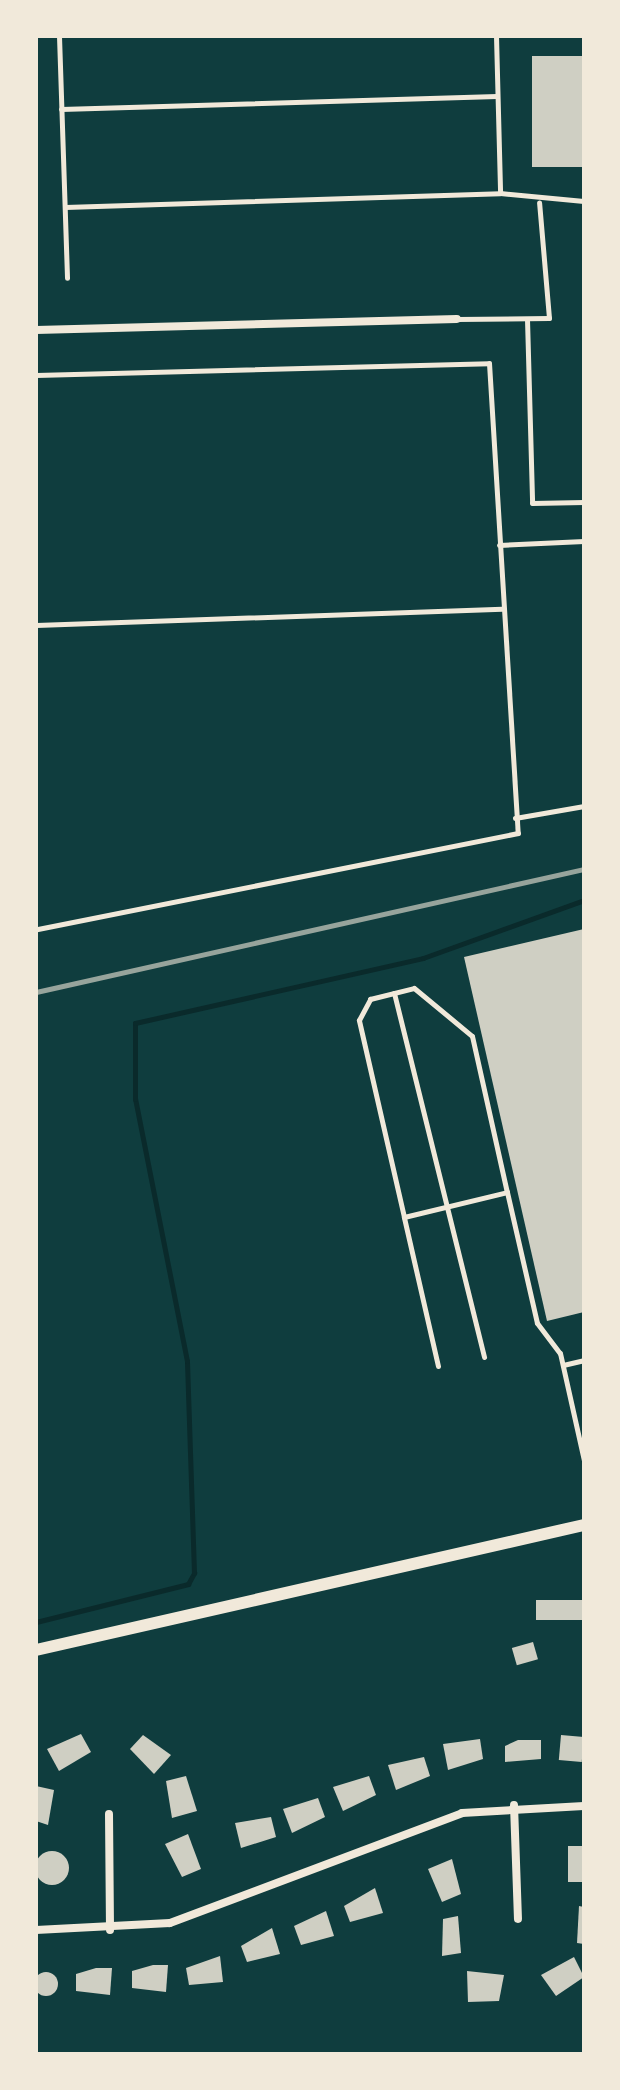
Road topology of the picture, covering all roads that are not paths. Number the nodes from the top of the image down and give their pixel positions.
1 (59, 36) edge
2 (496, 36) edge
3 (497, 96) junction
4 (61, 109) junction
5 (500, 193) junction
6 (584, 201) edge
7 (539, 202) junction
8 (65, 207) junction
9 (67, 278) dead end
10 (457, 319) joint
11 (527, 319) junction
12 (36, 330) edge
13 (36, 375) edge
14 (584, 502) edge
15 (584, 541) edge
16 (499, 545) junction
17 (502, 609) junction
18 (36, 625) edge
19 (584, 806) edge
20 (515, 818) junction
21 (36, 929) edge
22 (394, 993) junction
23 (507, 1192) junction
24 (446, 1208) junction
25 (404, 1217) junction
26 (484, 1357) dead end
27 (584, 1360) edge
28 (563, 1365) junction
29 (438, 1366) dead end
30 (584, 1460) edge
31 (584, 1525) edge
32 (36, 1650) edge
33 (514, 1805) junction
34 (584, 1806) edge
35 (109, 1814) dead end
36 (518, 1919) dead end
37 (36, 1930) edge
38 (110, 1930) junction

1 - 4 lane
2 - 3 lane
3 - 4 lane
3 - 5 lane
4 - 8 lane
5 - 7 lane
5 - 8 lane
6 - 7 lane
7 - 11 lane
8 - 9 lane
10 - 11 lane
10 - 12 street
11 - 14 lane
13 - 16 lane
15 - 16 lane
16 - 17 lane
17 - 18 lane
17 - 20 lane
19 - 20 lane
20 - 21 lane
22 - 23 lane
22 - 24 lane
22 - 25 lane
23 - 24 lane
23 - 28 lane
24 - 25 lane
24 - 26 lane
25 - 29 lane
27 - 28 lane
28 - 30 lane
31 - 32 street
33 - 34 street
33 - 36 street
33 - 38 street
35 - 38 street
37 - 38 street

